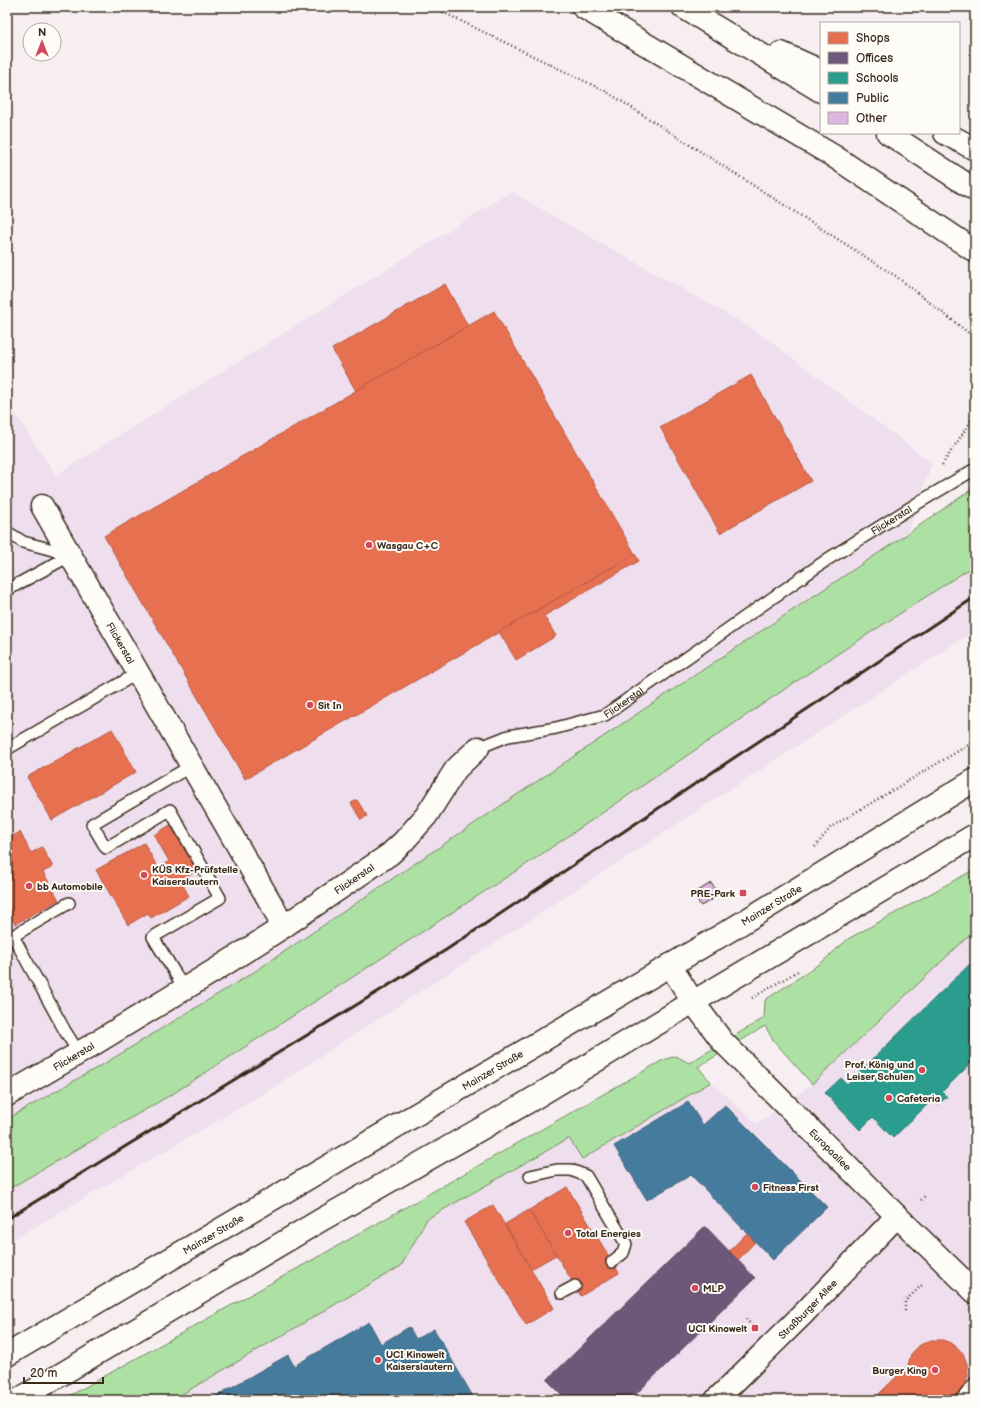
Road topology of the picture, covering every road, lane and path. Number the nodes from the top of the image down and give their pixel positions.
1 (432, 7) edge
2 (584, 7) edge
3 (683, 7) edge
4 (709, 21) junction
5 (820, 70) edge
6 (820, 90) edge
7 (890, 134) edge
8 (947, 134) edge
9 (975, 149) edge
10 (975, 190) edge
11 (975, 251) edge
12 (975, 338) edge
13 (975, 415) edge
14 (975, 469) edge
15 (938, 471) dead end
16 (42, 506) dead end
17 (7, 532) edge
18 (71, 554) junction
19 (7, 590) edge
20 (138, 673) junction
21 (975, 741) edge
22 (478, 748) joint
23 (7, 749) edge
24 (191, 766) junction
25 (975, 780) edge
26 (975, 835) edge
27 (814, 848) dead end
28 (70, 903) dead end
29 (283, 927) junction
30 (670, 965) junction
31 (184, 988) junction
32 (693, 1002) junction
33 (79, 1053) junction
34 (7, 1095) edge
35 (530, 1176) dead end
36 (925, 1196) dead end
37 (921, 1200) dead end
38 (897, 1216) junction
39 (612, 1262) dead end
40 (922, 1284) dead end
41 (575, 1286) dead end
42 (975, 1292) edge
43 (562, 1293) dead end
44 (905, 1311) dead end
45 (746, 1319) dead end
46 (755, 1328) dead end
47 (32, 1340) junction
48 (7, 1342) edge
49 (7, 1355) edge
50 (975, 1383) edge
51 (18, 1400) edge
52 (716, 1400) edge
53 (962, 1400) edge

1 - 12 path
2 - 11 main road
3 - 4 main road
4 - 5 main road
4 - 6 main road
7 - 10 main road
8 - 9 main road
13 - 15 path
14 - 22 lane, Flickerstal
16 - 18 main road, Flickerstal
17 - 18 lane
18 - 19 lane
18 - 20 main road, Flickerstal
20 - 23 lane
20 - 24 main road, Flickerstal
21 - 27 path
22 - 29 main road, Flickerstal
24 - 29 main road, Flickerstal
24 - 31 lane
25 - 30 main road, Mainzer Straße
26 - 32 main road
28 - 33 lane
29 - 31 main road, Flickerstal
30 - 32 main road, Europaallee
30 - 47 main road, Mainzer Straße
31 - 33 main road, Flickerstal
32 - 38 main road, Europaallee
32 - 51 main road
33 - 34 main road, Flickerstal
35 - 39 lane
36 - 37 path
38 - 42 main road, Europaallee
38 - 52 main road, Straßburger Allee
40 - 44 path
41 - 43 lane
45 - 46 path
47 - 48 lane
47 - 49 main road, Mainzer Straße
50 - 53 lane

